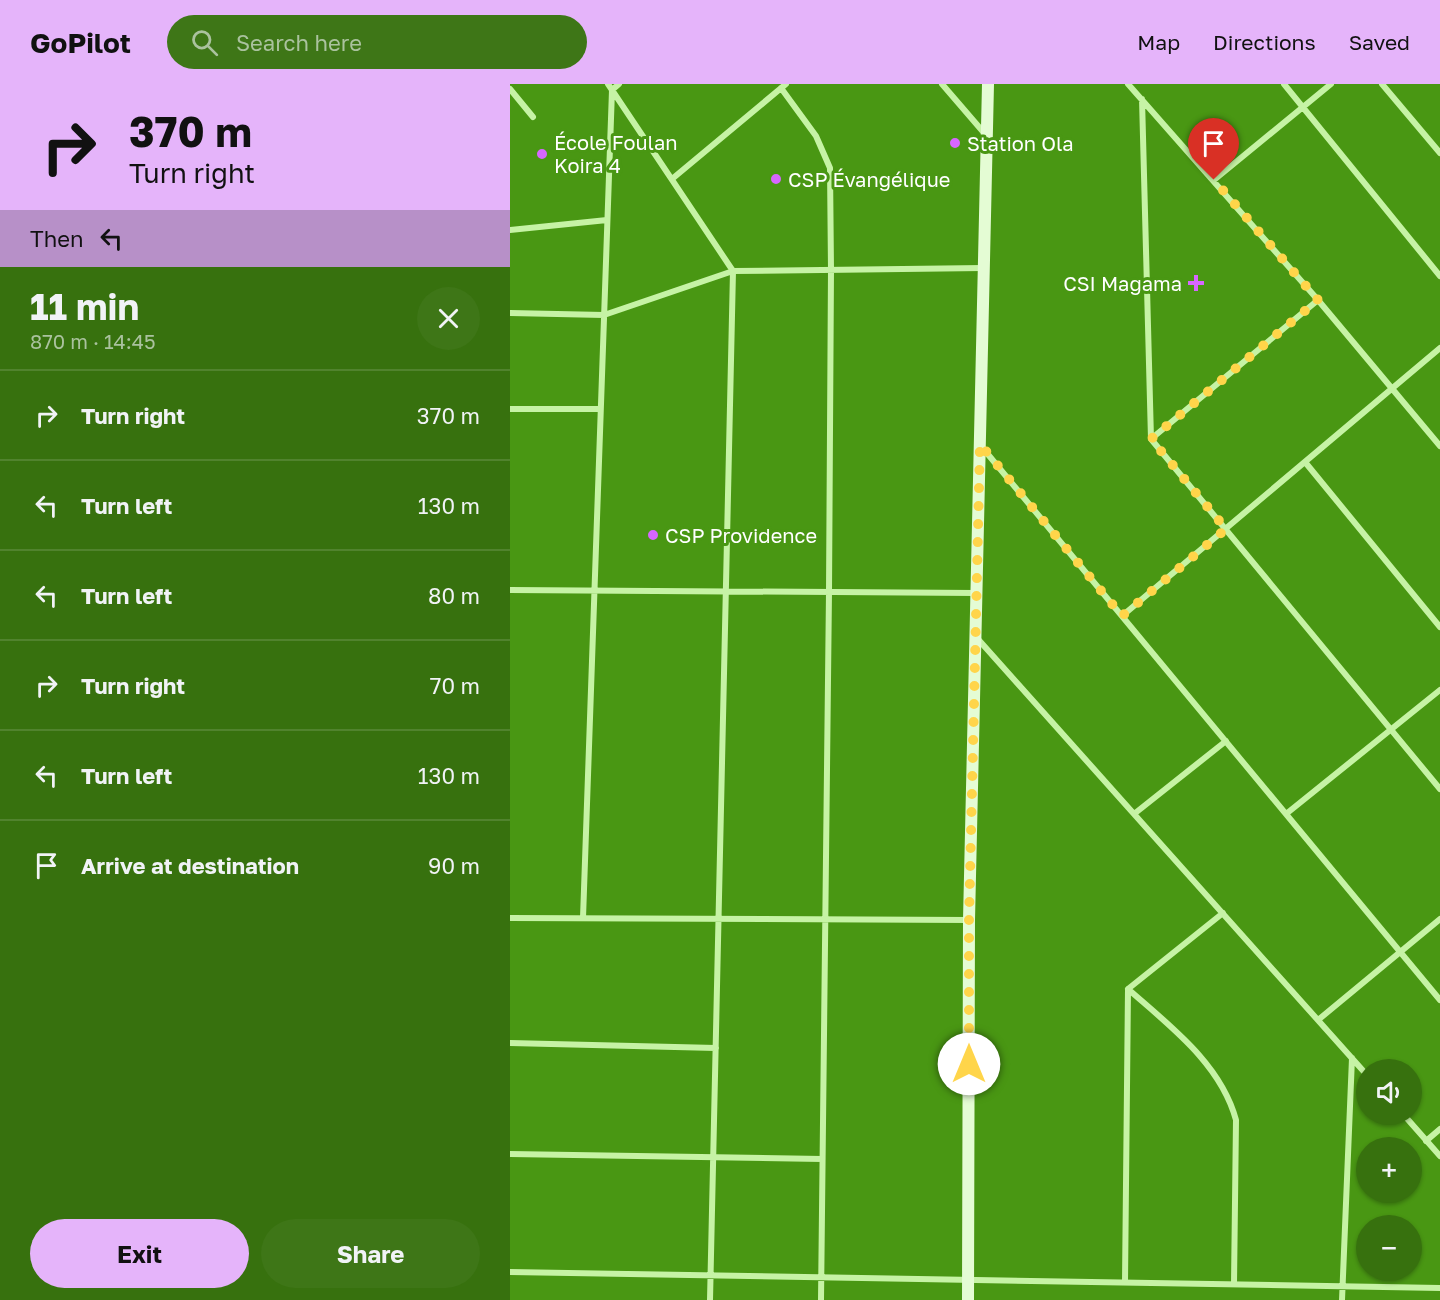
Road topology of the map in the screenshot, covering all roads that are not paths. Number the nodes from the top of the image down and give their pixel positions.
1 (619, 84) edge
2 (942, 84) edge
3 (988, 84) edge
4 (1128, 84) edge
5 (1284, 84) edge
6 (1331, 84) edge
7 (1383, 84) edge
8 (784, 86) edge
9 (610, 87) edge
10 (510, 89) edge
11 (1142, 99) junction
12 (1303, 107) junction
13 (533, 117) dead end
14 (988, 137) junction
15 (1440, 153) edge
16 (672, 179) junction
17 (1214, 180) junction
18 (607, 220) junction
19 (510, 230) edge
20 (983, 268) junction
21 (831, 270) junction
22 (733, 271) junction
23 (1440, 276) edge
24 (1318, 300) junction
25 (510, 313) edge
26 (604, 315) junction
27 (1440, 348) edge
28 (1392, 388) junction
29 (510, 409) edge
30 (600, 409) junction
31 (1151, 439) junction
32 (980, 444) junction
33 (1440, 446) edge
34 (1305, 462) junction
35 (1226, 529) junction
36 (510, 590) edge
37 (594, 591) junction
38 (726, 591) junction
39 (829, 592) junction
40 (977, 592) junction
41 (1122, 616) junction
42 (1440, 627) edge
43 (976, 637) junction
44 (1440, 690) edge
45 (1391, 730) junction
46 (1226, 741) junction
47 (1440, 789) edge
48 (1134, 814) junction
49 (1286, 814) junction
50 (1223, 913) junction
51 (510, 918) edge
52 (583, 918) junction
53 (719, 919) junction
54 (825, 919) junction
55 (1440, 919) edge
56 (969, 920) junction
57 (1400, 952) junction
58 (1128, 989) junction
59 (1440, 1000) edge
60 (1318, 1020) junction
61 (510, 1043) edge
62 (716, 1048) junction
63 (1352, 1058) junction
64 (1356, 1063) edge
65 (1412, 1125) edge
66 (1440, 1129) edge
67 (1426, 1141) junction
68 (510, 1154) edge
69 (1440, 1156) edge
70 (713, 1157) junction
71 (822, 1159) junction
72 (510, 1272) edge
73 (711, 1275) junction
74 (821, 1277) junction
75 (968, 1280) junction
76 (1125, 1282) junction
77 (1234, 1284) junction
78 (1342, 1286) junction
79 (1440, 1288) edge
80 (710, 1300) edge
81 (821, 1300) edge
82 (968, 1300) edge
83 (1342, 1300) edge

1 - 9 street
2 - 14 street
3 - 14 main road
4 - 11 street
5 - 12 street
6 - 12 street
7 - 15 street
8 - 16 street
8 - 21 street
9 - 16 street
9 - 18 street
10 - 13 street
11 - 17 street
11 - 31 street
12 - 17 street
12 - 23 street
14 - 20 main road
16 - 22 street
17 - 24 street
18 - 19 street
18 - 26 street
20 - 21 street
20 - 32 main road
21 - 22 street
21 - 39 street
22 - 26 street
22 - 38 street
24 - 28 street
24 - 31 street
25 - 26 street
26 - 30 street
27 - 28 street
28 - 33 street
28 - 34 street
29 - 30 street
30 - 37 street
31 - 35 street
32 - 40 main road
32 - 41 street
34 - 35 street
34 - 42 street
35 - 41 street
35 - 45 street
36 - 37 street
37 - 38 street
37 - 52 street
38 - 39 street
38 - 53 street
39 - 40 street
39 - 54 street
40 - 43 main road
41 - 46 street
43 - 48 street
43 - 56 main road
44 - 45 street
45 - 47 street
45 - 49 street
46 - 48 street
46 - 49 street
48 - 50 street
49 - 57 street
50 - 58 street
50 - 60 street
51 - 52 street
52 - 53 street
53 - 54 street
53 - 62 street
54 - 56 street
54 - 71 street
55 - 57 street
56 - 75 main road
57 - 59 street
57 - 60 street
58 - 76 street
58 - 77 street
60 - 63 street
61 - 62 street
62 - 70 street
63 - 64 street
63 - 78 street
65 - 67 street
66 - 67 street
67 - 69 street
68 - 70 street
70 - 71 street
70 - 73 street
71 - 74 street
72 - 73 street
73 - 74 street
73 - 80 street
74 - 75 street
74 - 81 street
75 - 76 street
75 - 82 main road
76 - 77 street
77 - 78 street
78 - 79 street
78 - 83 street

